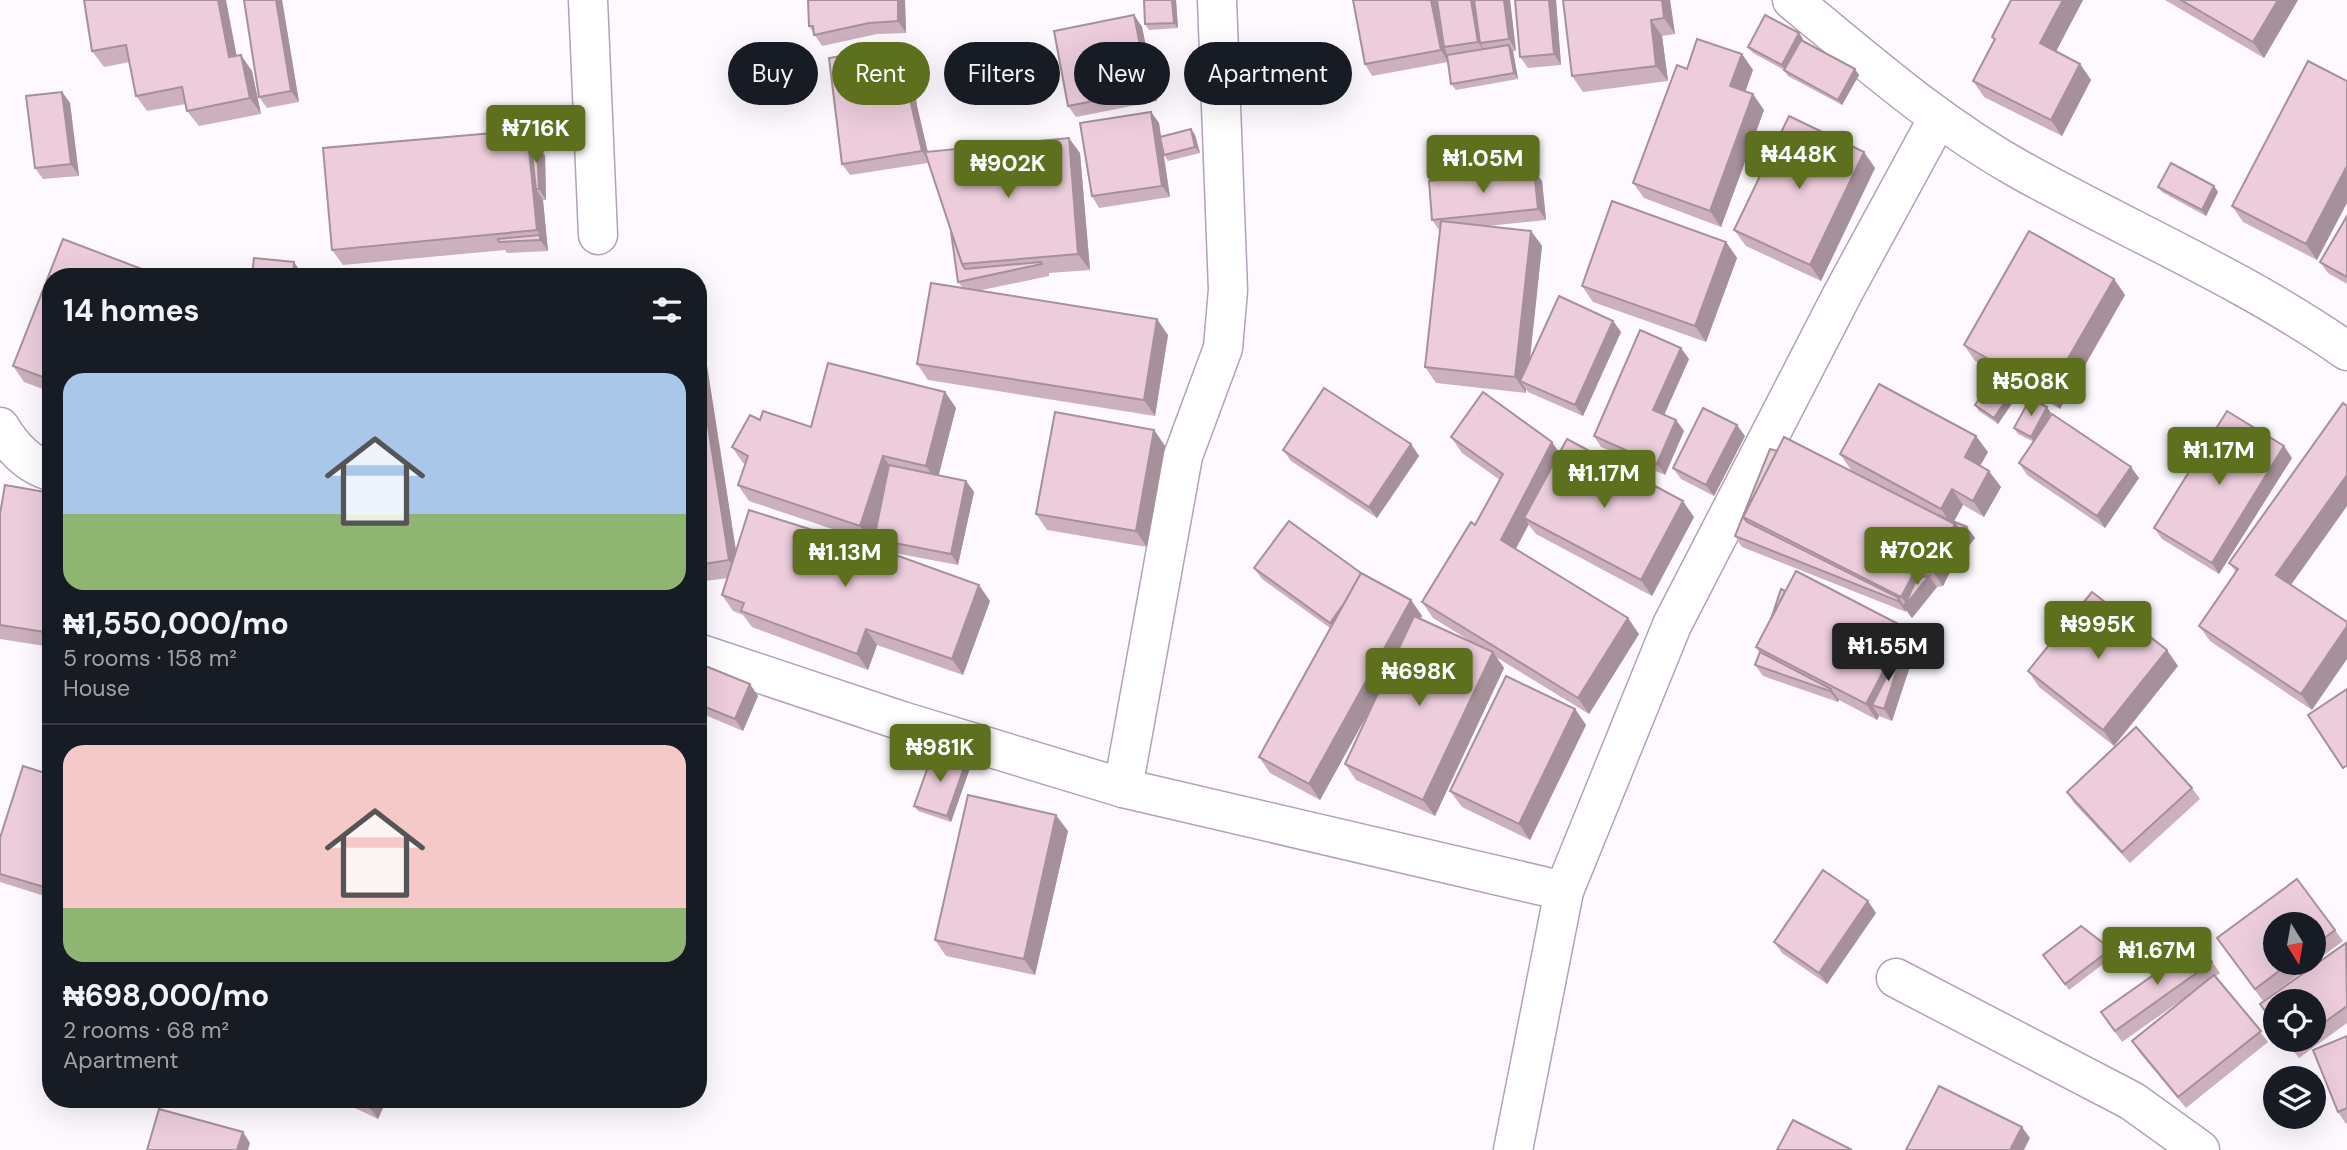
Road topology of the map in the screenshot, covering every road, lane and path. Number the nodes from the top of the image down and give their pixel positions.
1 (589, 0) edge
2 (1217, 0) edge
3 (1792, 0) edge
4 (1937, 120) junction
5 (598, 235) dead end
6 (2347, 351) edge
7 (0, 427) edge
8 (42, 469) edge
9 (707, 656) edge
10 (1123, 788) junction
11 (1564, 891) junction
12 (1896, 978) dead end
13 (1513, 1150) edge
14 (2200, 1150) edge

1 - 5 street
2 - 10 street
3 - 4 street
4 - 6 street
4 - 11 street
7 - 8 street
9 - 10 street
10 - 11 street
11 - 13 street
12 - 14 street

